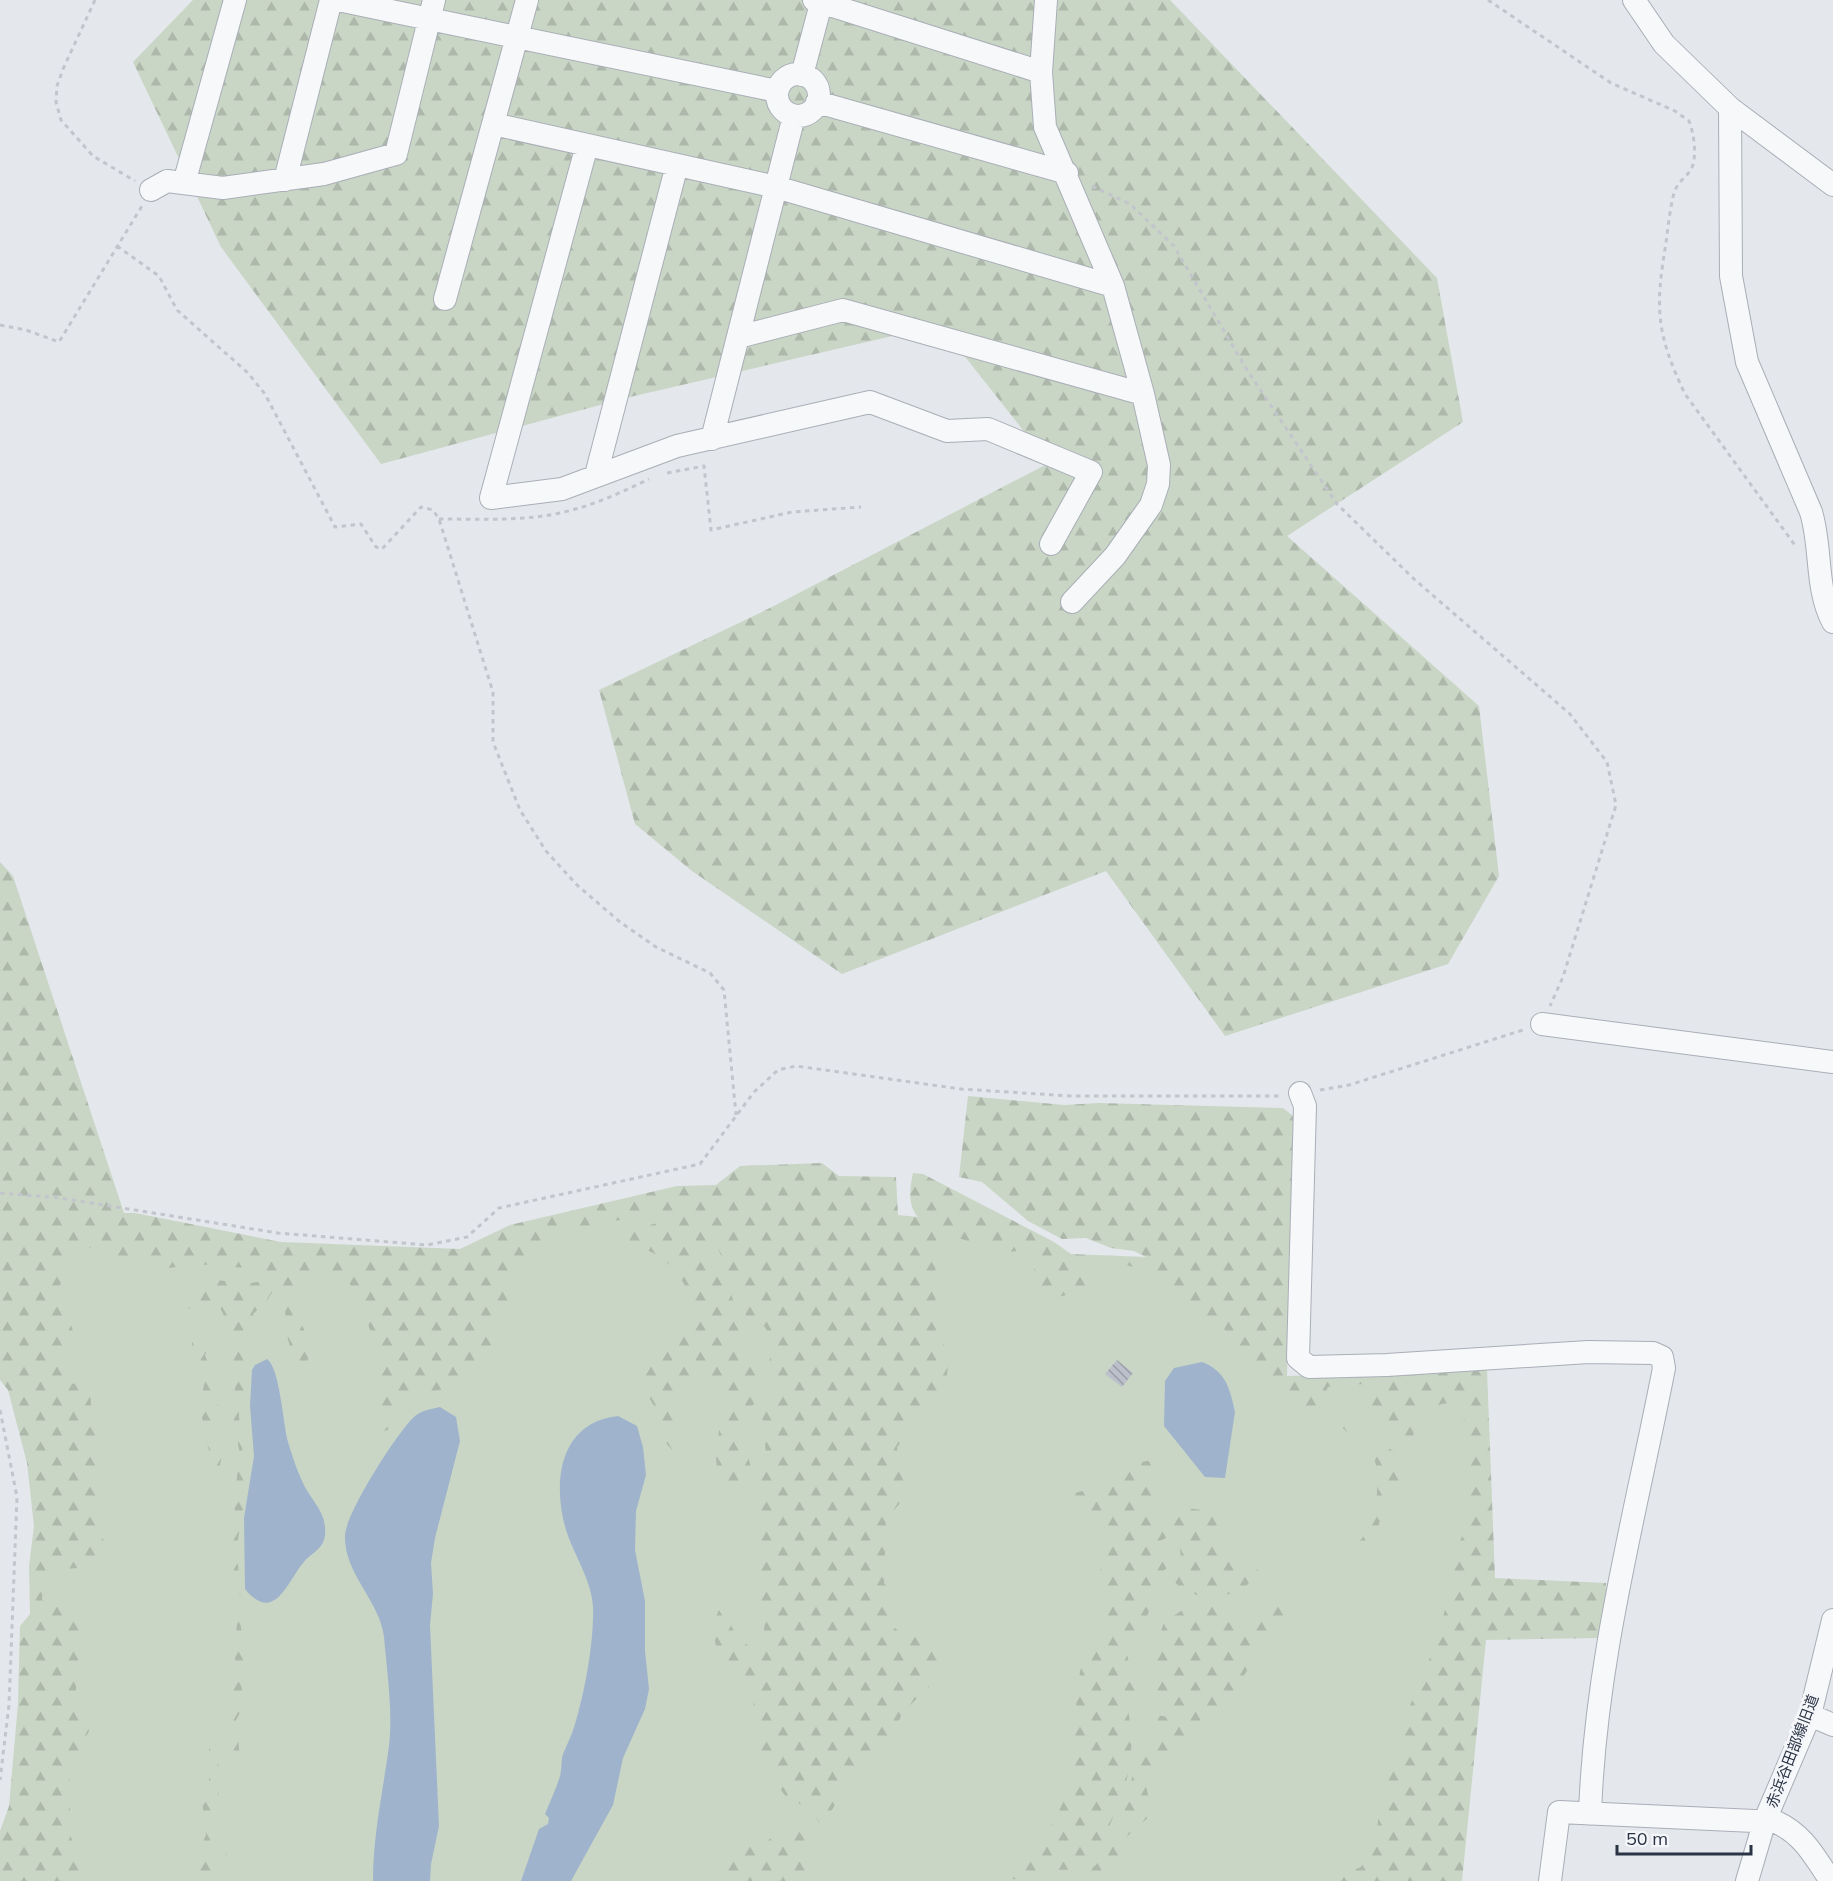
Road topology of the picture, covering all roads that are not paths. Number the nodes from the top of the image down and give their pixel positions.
1 (235, 0) edge
2 (332, 0) edge
3 (338, 0) edge
4 (527, 0) edge
5 (1046, 0) edge
6 (1634, 0) edge
7 (819, 1) edge
8 (432, 10) edge
9 (517, 37) junction
10 (1041, 72) junction
11 (802, 75) junction
12 (777, 91) junction
13 (818, 102) junction
14 (1730, 108) junction
15 (794, 116) junction
16 (494, 124) junction
17 (587, 145) junction
18 (677, 165) junction
19 (1067, 173) junction
20 (285, 180) junction
21 (184, 183) junction
22 (1833, 185) edge
23 (776, 187) junction
24 (151, 190) road end
25 (1113, 286) junction
26 (445, 299) dead end
27 (738, 337) junction
28 (1143, 394) junction
29 (712, 439) junction
30 (596, 475) junction
31 (1051, 544) dead end
32 (1072, 602) dead end
33 (1833, 621) edge
34 (1542, 1024) road end
35 (1833, 1062) edge
36 (1300, 1093) road end
37 (1833, 1620) edge
38 (1810, 1715) junction
39 (1833, 1725) edge
40 (1590, 1814) junction
41 (1765, 1820) junction
42 (1550, 1881) edge
43 (1747, 1881) edge
44 (1831, 1881) edge

1 - 21 street
2 - 20 street
3 - 8 street
4 - 9 street
5 - 10 street
6 - 14 street
7 - 10 street
7 - 11 street
8 - 9 street
8 - 20 street
9 - 12 street
9 - 16 street
10 - 19 street
11 - 12 street
11 - 13 street
12 - 15 street
13 - 15 street
13 - 19 street
14 - 22 street
14 - 33 street
15 - 23 street
16 - 17 street
16 - 26 street
17 - 18 street
17 - 30 street
18 - 23 street
18 - 30 street
19 - 25 street
20 - 21 street
21 - 24 street
23 - 25 street
23 - 27 street
25 - 28 street
27 - 28 street
27 - 29 street
28 - 32 street
29 - 30 street
29 - 31 street
34 - 35 street
36 - 40 street
37 - 38 street, 赤浜谷田部線旧道
38 - 39 street
38 - 41 street, 赤浜谷田部線旧道
40 - 41 street
40 - 42 street
41 - 43 street, 赤浜谷田部線旧道
41 - 44 street

